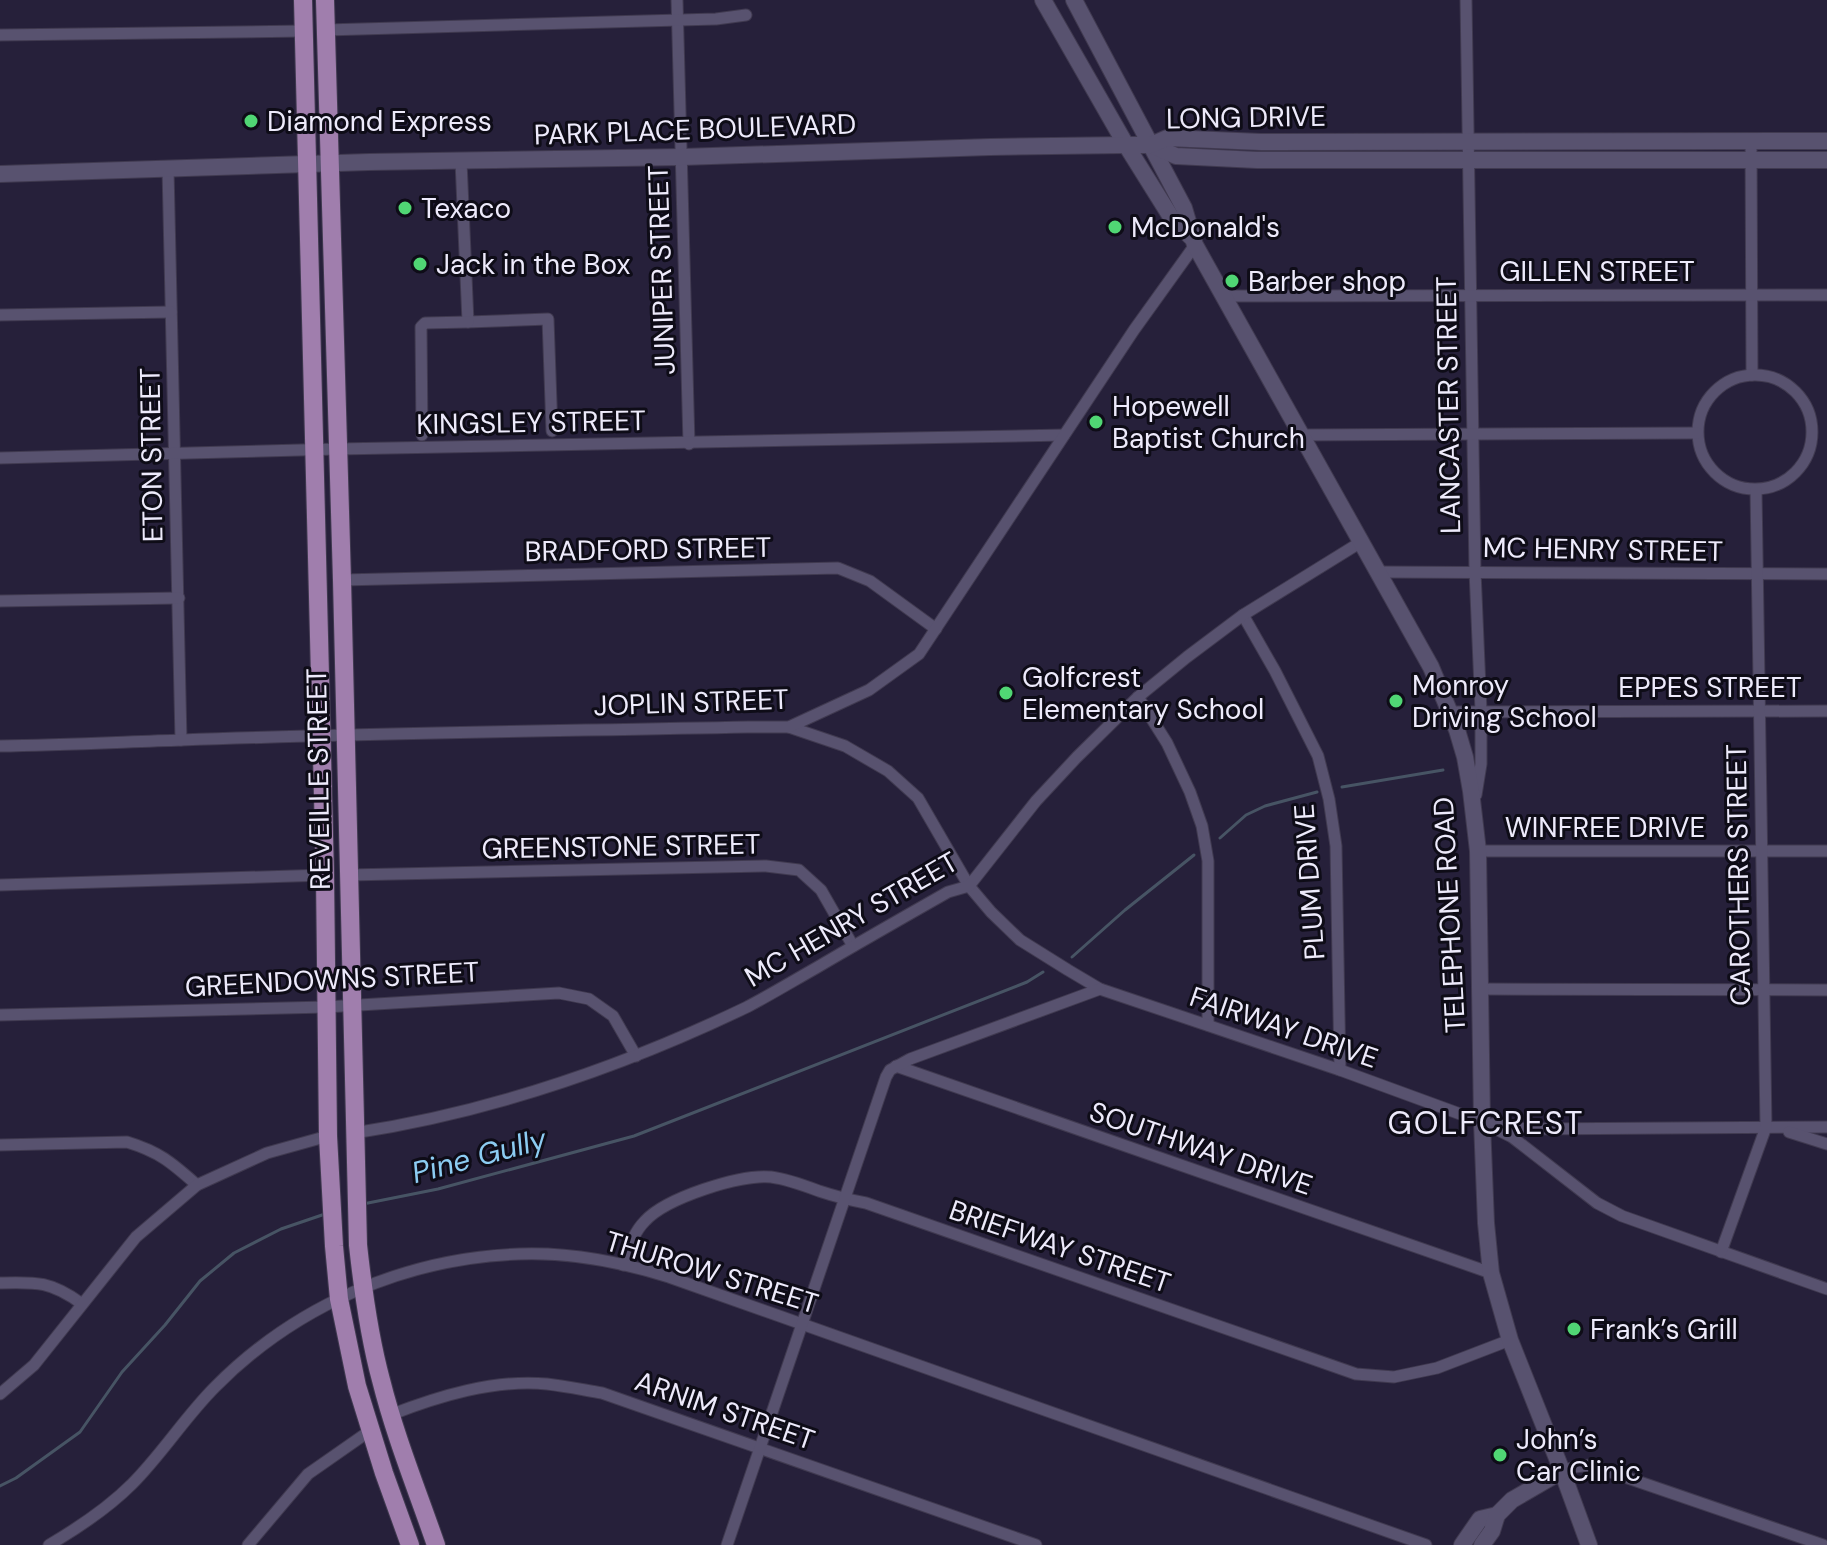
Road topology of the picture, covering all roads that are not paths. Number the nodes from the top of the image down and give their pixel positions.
1 (303, 0) edge
2 (325, 0) edge
3 (677, 0) edge
4 (1074, 0) edge
5 (1466, 0) edge
6 (1050, 2) edge
7 (746, 15) dead end
8 (677, 21) junction
9 (326, 30) junction
10 (304, 31) junction
11 (0, 35) edge
12 (1468, 141) junction
13 (1610, 141) junction
14 (1751, 141) junction
15 (1827, 141) edge
16 (1315, 142) junction
17 (1126, 145) junction
18 (1151, 145) junction
19 (682, 157) junction
20 (1468, 160) junction
21 (1751, 160) junction
22 (1827, 160) edge
23 (461, 161) junction
24 (1610, 161) junction
25 (1314, 162) junction
26 (331, 163) junction
27 (308, 164) junction
28 (168, 169) junction
29 (0, 174) edge
30 (1194, 242) junction
31 (1471, 295) junction
32 (1752, 295) junction
33 (1827, 295) edge
34 (1224, 296) junction
35 (171, 312) junction
36 (0, 315) edge
37 (468, 322) junction
38 (1752, 375) junction
39 (552, 431) dead end
40 (1697, 433) junction
41 (1812, 433) junction
42 (1827, 433) edge
43 (1472, 434) junction
44 (422, 435) dead end
45 (1064, 435) junction
46 (1301, 435) junction
47 (689, 444) junction
48 (338, 449) junction
49 (313, 450) junction
50 (174, 453) junction
51 (0, 458) edge
52 (1756, 490) junction
53 (1361, 542) junction
54 (1475, 571) junction
55 (1379, 572) junction
56 (1757, 574) junction
57 (1827, 574) edge
58 (342, 580) junction
59 (179, 598) junction
60 (0, 601) edge
61 (1243, 615) junction
62 (936, 629) junction
63 (1138, 697) junction
64 (1759, 710) junction
65 (1481, 711) junction
66 (1827, 711) edge
67 (1450, 712) junction
68 (789, 727) junction
69 (345, 736) junction
70 (322, 737) junction
71 (181, 740) junction
72 (0, 746) edge
73 (1473, 808) junction
74 (1478, 851) junction
75 (1762, 851) junction
76 (1827, 851) edge
77 (325, 875) junction
78 (349, 875) junction
79 (0, 885) edge
80 (969, 886) junction
81 (853, 946) junction
82 (1100, 989) junction
83 (1480, 989) junction
84 (1764, 990) junction
85 (1827, 990) edge
86 (352, 1006) junction
87 (326, 1007) junction
88 (0, 1015) edge
89 (1208, 1025) junction
90 (636, 1056) junction
91 (896, 1066) junction
92 (1340, 1070) junction
93 (1482, 1122) junction
94 (1766, 1127) junction
95 (1827, 1127) edge
96 (354, 1133) junction
97 (328, 1136) junction
98 (1827, 1144) edge
99 (0, 1145) edge
100 (197, 1185) junction
101 (844, 1199) junction
102 (1721, 1252) junction
103 (623, 1265) junction
104 (1491, 1273) junction
105 (0, 1283) edge
106 (362, 1288) junction
107 (1827, 1289) edge
108 (339, 1299) junction
109 (82, 1304) junction
110 (803, 1324) junction
111 (1510, 1340) junction
112 (0, 1394) edge
113 (390, 1415) junction
114 (371, 1430) junction
115 (760, 1447) junction
116 (1562, 1471) junction
117 (1497, 1515) junction
118 (432, 1543) edge
119 (49, 1545) edge
120 (248, 1545) edge
121 (410, 1545) edge
122 (727, 1545) edge
123 (1036, 1545) edge
124 (1426, 1545) edge
125 (1462, 1545) edge
126 (1482, 1545) edge
127 (1589, 1545) edge
128 (1823, 1545) edge

1 - 10 main road, REVEILLE STREET
2 - 9 main road, REVEILLE STREET
3 - 8 street, JUNIPER STREET
4 - 18 main road, TELEPHONE ROAD
5 - 12 street, LANCASTER STREET
6 - 17 main road, TELEPHONE ROAD
7 - 8 street
8 - 9 street
8 - 19 street, JUNIPER STREET
9 - 26 main road, REVEILLE STREET
10 - 11 street
10 - 27 main road, REVEILLE STREET
12 - 13 main road, LONG DRIVE
12 - 16 main road, LONG DRIVE
12 - 20 street, LANCASTER STREET
13 - 14 main road, LONG DRIVE
13 - 24 main road
14 - 15 main road, LONG DRIVE
14 - 21 street
16 - 18 main road, LONG DRIVE
16 - 25 main road
17 - 18 main road, PARK PLACE BOULEVARD
17 - 19 main road, PARK PLACE BOULEVARD
17 - 30 main road, TELEPHONE ROAD
18 - 25 main road, LONG DRIVE
18 - 30 main road, TELEPHONE ROAD
19 - 23 main road, PARK PLACE BOULEVARD
19 - 47 street, JUNIPER STREET
20 - 24 main road, LONG DRIVE
20 - 25 main road, LONG DRIVE
20 - 31 street, LANCASTER STREET
21 - 22 main road, LONG DRIVE
21 - 24 main road, LONG DRIVE
21 - 32 street
23 - 26 main road, PARK PLACE BOULEVARD
23 - 37 street
26 - 27 main road, PARK PLACE BOULEVARD
26 - 48 main road, REVEILLE STREET
27 - 28 main road, PARK PLACE BOULEVARD
27 - 49 main road, REVEILLE STREET
28 - 29 main road, PARK PLACE BOULEVARD
28 - 35 street, ETON STREET
30 - 34 main road, TELEPHONE ROAD
30 - 45 street, JOPLIN STREET
31 - 32 street, GILLEN STREET
31 - 34 street, GILLEN STREET
31 - 43 street, LANCASTER STREET
32 - 33 street, GILLEN STREET
32 - 38 street
34 - 46 main road, TELEPHONE ROAD
35 - 36 street
35 - 50 street, ETON STREET
37 - 39 street
37 - 44 street
38 - 40 street
38 - 41 street
40 - 43 street
40 - 52 street
41 - 42 street
41 - 52 street
43 - 46 street
43 - 54 street, LANCASTER STREET
45 - 47 street, KINGSLEY STREET
45 - 62 street, JOPLIN STREET
46 - 53 main road, TELEPHONE ROAD
47 - 48 street, KINGSLEY STREET
48 - 49 street, KINGSLEY STREET
48 - 58 main road, REVEILLE STREET
49 - 50 street, KINGSLEY STREET
49 - 70 main road, REVEILLE STREET
50 - 51 street, KINGSLEY STREET
50 - 59 street, ETON STREET
52 - 56 street, CAROTHERS STREET
53 - 55 main road, TELEPHONE ROAD
53 - 61 street, MC HENRY STREET
54 - 55 street, MC HENRY STREET
54 - 56 street, MC HENRY STREET
54 - 65 street, LANCASTER STREET
55 - 67 main road, TELEPHONE ROAD
56 - 57 street, MC HENRY STREET
56 - 64 street, CAROTHERS STREET
58 - 62 street, BRADFORD STREET
58 - 69 main road, REVEILLE STREET
59 - 60 street
59 - 71 street, ETON STREET
61 - 63 street, MC HENRY STREET
61 - 92 street, PLUM DRIVE
62 - 68 street, JOPLIN STREET
63 - 80 street, MC HENRY STREET
63 - 89 street
64 - 65 street, EPPES STREET
64 - 66 street, EPPES STREET
64 - 75 street, CAROTHERS STREET
65 - 67 street, EPPES STREET
65 - 73 street, LANCASTER STREET
67 - 73 main road, TELEPHONE ROAD
68 - 69 street, JOPLIN STREET
68 - 80 street, FAIRWAY DRIVE
69 - 70 street, JOPLIN STREET
69 - 78 main road, REVEILLE STREET
70 - 71 street, JOPLIN STREET
70 - 77 main road, REVEILLE STREET
71 - 72 street, JOPLIN STREET
73 - 74 main road, TELEPHONE ROAD
74 - 75 street, WINFREE DRIVE
74 - 83 main road, TELEPHONE ROAD
75 - 76 street, WINFREE DRIVE
75 - 84 street, CAROTHERS STREET
77 - 79 street
77 - 87 main road, REVEILLE STREET
78 - 81 street, GREENSTONE STREET
78 - 86 main road, REVEILLE STREET
80 - 81 street, MC HENRY STREET
80 - 82 street, FAIRWAY DRIVE
81 - 90 street, MC HENRY STREET
82 - 89 street, FAIRWAY DRIVE
82 - 91 street
83 - 84 street
83 - 93 main road, TELEPHONE ROAD
84 - 85 street
84 - 94 street, CAROTHERS STREET
86 - 87 street, GREENDOWNS STREET
86 - 90 street, GREENDOWNS STREET
86 - 96 main road, REVEILLE STREET
87 - 88 street, GREENDOWNS STREET
87 - 97 main road, REVEILLE STREET
89 - 92 street, FAIRWAY DRIVE
90 - 96 street, MC HENRY STREET
91 - 101 street
91 - 104 street, SOUTHWAY DRIVE
92 - 93 street, FAIRWAY DRIVE
93 - 94 street
93 - 102 street, FAIRWAY DRIVE
93 - 104 main road, TELEPHONE ROAD
94 - 95 street
94 - 98 street
94 - 102 street, CAROTHERS STREET
96 - 106 main road, REVEILLE STREET
97 - 100 street
97 - 108 main road, REVEILLE STREET
99 - 100 street
100 - 109 street
101 - 103 street, BRIEFWAY STREET
101 - 110 street
101 - 111 street, BRIEFWAY STREET
102 - 107 street, FAIRWAY DRIVE
103 - 106 street, THUROW STREET
103 - 110 street, THUROW STREET
104 - 111 main road, TELEPHONE ROAD
105 - 109 street
106 - 108 street, THUROW STREET
106 - 113 main road, REVEILLE STREET
108 - 114 main road, REVEILLE STREET
108 - 119 street, THUROW STREET
109 - 112 street
110 - 115 street
110 - 124 street, THUROW STREET
111 - 116 main road, TELEPHONE ROAD
113 - 115 street, ARNIM STREET
113 - 118 main road, REVEILLE STREET
114 - 120 street
114 - 121 main road, REVEILLE STREET
115 - 122 street
115 - 123 street, ARNIM STREET
116 - 117 main road
116 - 127 main road, TELEPHONE ROAD
116 - 128 street
117 - 125 main road
117 - 126 main road

